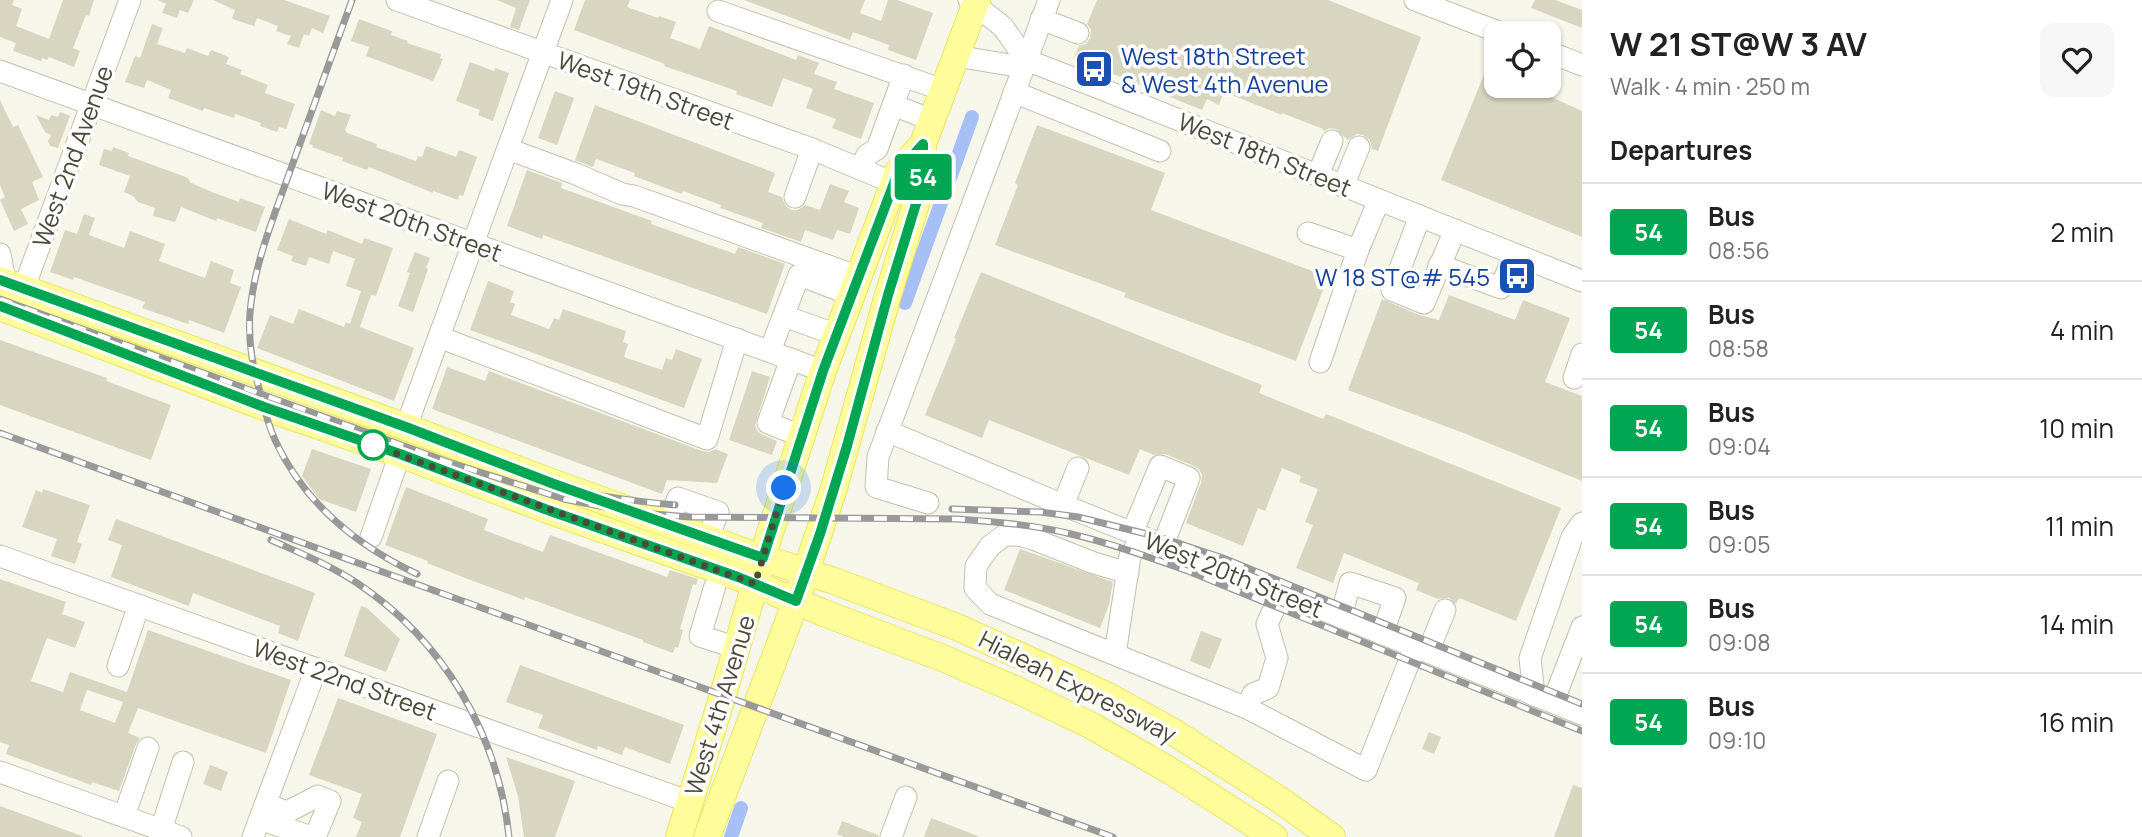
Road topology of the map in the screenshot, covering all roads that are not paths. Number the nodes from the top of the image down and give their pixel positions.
1 (130, 0) edge
2 (397, 0) edge
3 (562, 0) edge
4 (1415, 0) edge
5 (974, 1) edge
6 (1045, 9) edge
7 (718, 11) dead end
8 (1484, 26) edge
9 (1078, 33) dead end
10 (542, 52) junction
11 (956, 56) junction
12 (1561, 57) edge
13 (1026, 60) junction
14 (1582, 65) edge
15 (0, 71) edge
16 (904, 75) junction
17 (943, 90) junction
18 (1014, 92) junction
19 (90, 104) junction
20 (893, 105) junction
21 (927, 132) junction
22 (1332, 141) dead end
23 (1359, 147) dead end
24 (508, 149) junction
25 (812, 149) junction
26 (1160, 150) dead end
27 (861, 169) junction
28 (1318, 175) junction
29 (894, 183) junction
30 (1343, 186) junction
31 (795, 197) dead end
32 (1379, 200) junction
33 (1420, 216) junction
34 (1455, 230) junction
35 (1308, 233) dead end
36 (474, 242) junction
37 (1358, 250) junction
38 (0, 254) edge
39 (1514, 254) junction
40 (1439, 265) junction
41 (1582, 281) edge
42 (855, 286) junction
43 (9, 294) edge
44 (784, 316) junction
45 (837, 335) junction
46 (439, 337) junction
47 (737, 339) junction
48 (770, 351) junction
49 (1582, 354) edge
50 (791, 359) junction
51 (1320, 362) dead end
52 (823, 371) junction
53 (1574, 378) dead end
54 (406, 427) junction
55 (887, 431) junction
56 (801, 436) junction
57 (400, 454) junction
58 (1078, 468) dead end
59 (929, 503) dead end
60 (1063, 505) junction
61 (1582, 523) edge
62 (1138, 535) junction
63 (371, 537) dead end
64 (1163, 545) junction
65 (0, 556) edge
66 (763, 558) junction
67 (806, 572) junction
68 (1128, 573) junction
69 (755, 584) junction
70 (715, 586) dead end
71 (1281, 593) junction
72 (796, 601) junction
73 (139, 605) junction
74 (1445, 610) dead end
75 (1341, 617) junction
76 (1582, 627) edge
77 (1382, 634) junction
78 (737, 648) junction
79 (1422, 649) junction
80 (1115, 654) junction
81 (118, 666) dead end
82 (316, 668) junction
83 (1543, 699) junction
84 (1247, 708) junction
85 (1582, 714) edge
86 (148, 748) dead end
87 (183, 762) dead end
88 (0, 772) edge
89 (448, 781) dead end
90 (906, 797) dead end
91 (690, 802) junction
92 (124, 816) junction
93 (260, 820) edge
94 (161, 830) junction
95 (181, 837) edge
96 (313, 837) edge
97 (428, 837) edge
98 (679, 837) edge
99 (707, 837) edge
100 (891, 837) edge
101 (1274, 837) edge
102 (1332, 837) edge

1 - 19 street, West 2nd Avenue
2 - 10 street, West 19th Street
3 - 10 street
4 - 8 street
5 - 11 main road, West 4th Avenue
5 - 13 street
6 - 9 street
6 - 13 street
7 - 16 street
10 - 24 street
10 - 25 street, West 19th Street
11 - 13 street
11 - 17 main road, West 4th Avenue
12 - 14 street
13 - 18 street
13 - 28 street, West 18th Street
15 - 19 street, West 20th Street
16 - 17 street
16 - 20 street
17 - 21 main road, West 4th Avenue
18 - 26 street
18 - 55 street
19 - 36 street, West 20th Street
19 - 43 street, West 2nd Avenue
20 - 21 street
20 - 27 street
21 - 29 main road, West 4th Avenue
21 - 67 main road, West 4th Avenue
22 - 28 street
23 - 30 street
24 - 36 street
24 - 42 street
25 - 27 street, West 19th Street
25 - 31 street
27 - 29 street, West 19th Street
28 - 30 street, West 18th Street
29 - 42 main road, West 4th Avenue
30 - 32 street, West 18th Street
32 - 33 street, West 18th Street
32 - 37 street
33 - 34 street, West 18th Street
33 - 40 street
34 - 39 street, West 18th Street
34 - 40 street
35 - 37 street
36 - 46 street
36 - 47 street, West 20th Street
37 - 51 street
38 - 43 street
39 - 40 street
39 - 41 street, West 18th Street
42 - 44 street
42 - 45 main road, West 4th Avenue
43 - 54 main road, Hialeah Expressway
43 - 57 main road, Hialeah Expressway
44 - 45 street
44 - 48 street
45 - 52 main road, West 4th Avenue
46 - 47 street
46 - 54 street
47 - 48 street, West 20th Street
48 - 50 street, West 20th Street
49 - 53 street
50 - 52 street, West 20th Street
50 - 56 street
52 - 56 main road, West 4th Avenue
54 - 66 main road, Hialeah Expressway
55 - 59 street
55 - 60 street, West 20th Street
56 - 66 main road, West 4th Avenue
57 - 63 street
57 - 69 main road, Hialeah Expressway
58 - 60 street
60 - 62 street, West 20th Street
61 - 83 street
62 - 64 street, West 20th Street
62 - 64 street
62 - 68 street
64 - 71 street, West 20th Street
65 - 73 street, West 22nd Street
66 - 67 main road, Hialeah Expressway
66 - 69 main road, West 4th Avenue
67 - 72 main road, West 4th Avenue
67 - 102 main road, Hialeah Expressway
68 - 80 street
68 - 80 street
69 - 72 main road, Hialeah Expressway
69 - 78 main road, West 4th Avenue
70 - 78 street
71 - 75 street, West 20th Street
71 - 84 street
72 - 99 main road, West 4th Avenue
72 - 101 main road, Hialeah Expressway
73 - 81 street
73 - 82 street, West 22nd Street
74 - 79 street
75 - 77 street, West 20th Street
75 - 77 street
76 - 83 street
77 - 79 street, West 20th Street
78 - 91 main road, West 4th Avenue
79 - 83 street, West 20th Street
79 - 84 street
80 - 84 street
82 - 91 street, West 22nd Street
82 - 93 street
83 - 85 street, West 20th Street
86 - 92 street
87 - 94 street
88 - 92 street
89 - 97 street
90 - 100 street
91 - 98 main road, West 4th Avenue
92 - 94 street
93 - 96 street
93 - 96 street
94 - 95 street

